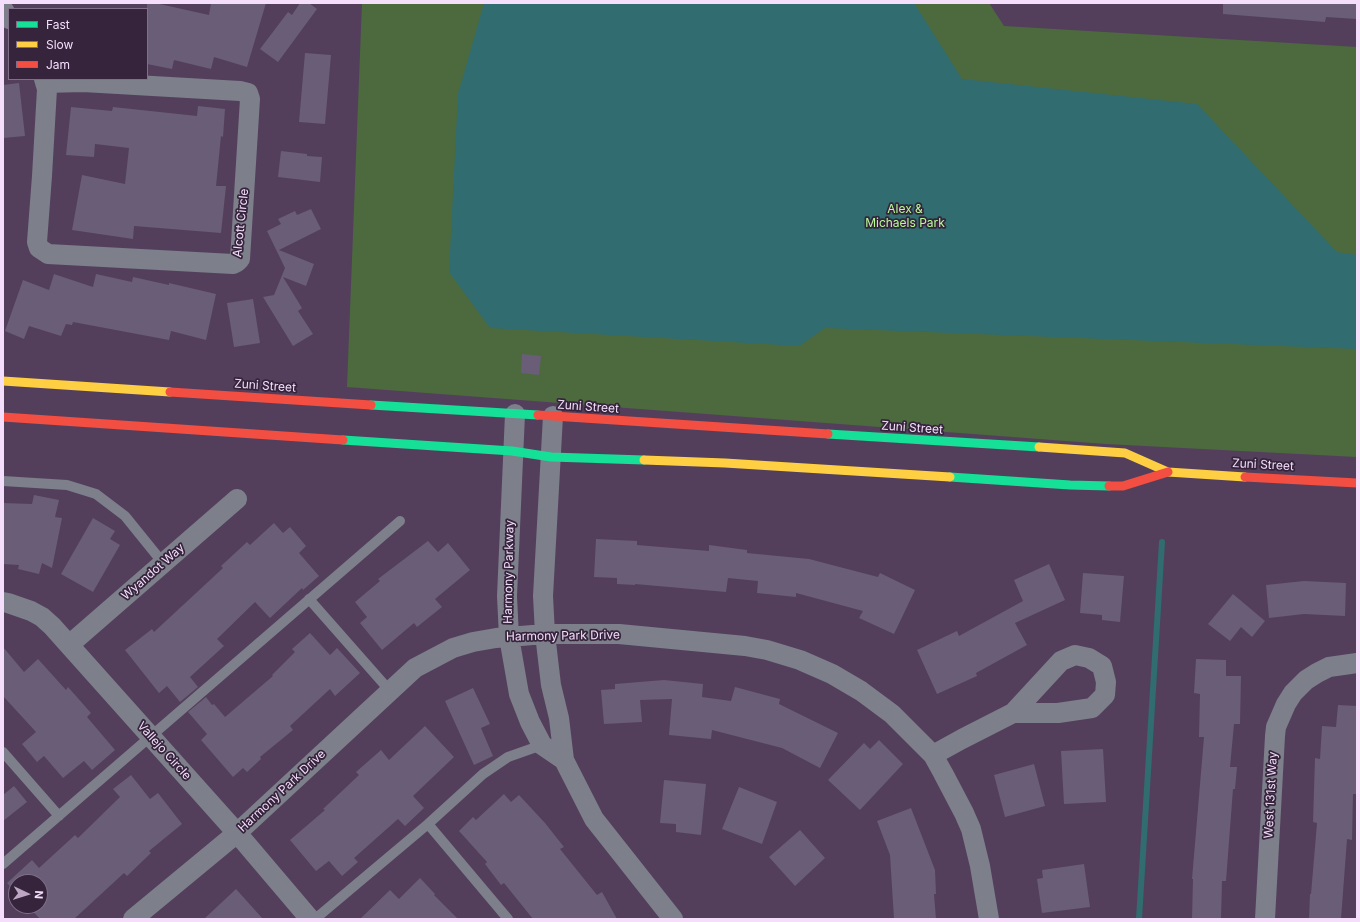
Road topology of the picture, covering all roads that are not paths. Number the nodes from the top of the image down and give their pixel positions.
1 (44, 81) edge
2 (3, 381) edge
3 (515, 414) junction
4 (553, 416) junction
5 (3, 417) edge
6 (512, 451) junction
7 (551, 457) junction
8 (1168, 472) junction
9 (3, 481) edge
10 (1357, 483) edge
11 (237, 499) dead end
12 (400, 521) dead end
13 (163, 563) junction
14 (309, 599) junction
15 (3, 602) edge
16 (545, 634) junction
17 (509, 637) junction
18 (69, 645) junction
19 (1357, 662) edge
20 (390, 691) junction
21 (1013, 714) dead end
22 (151, 736) junction
23 (542, 745) junction
24 (3, 752) edge
25 (933, 755) junction
26 (564, 760) junction
27 (59, 816) junction
28 (428, 824) junction
29 (237, 833) junction
30 (3, 864) edge
31 (133, 919) edge
32 (310, 919) edge
33 (315, 919) edge
34 (508, 919) edge
35 (672, 919) edge
36 (989, 919) edge
37 (1265, 919) edge

1 - 1 street, Alcott Circle
2 - 3 main road, Zuni Street
3 - 4 main road, Zuni Street
3 - 6 street, Harmony Parkway
4 - 7 street, Harmony Parkway
4 - 8 main road, Zuni Street
5 - 6 main road, Zuni Street
6 - 7 main road, Zuni Street
6 - 17 street, Harmony Parkway
7 - 8 main road, Zuni Street
7 - 16 street, Harmony Parkway
8 - 10 main road, Zuni Street
9 - 13 lane
11 - 13 street, Wyandot Way
12 - 14 lane
13 - 18 street, Wyandot Way
14 - 20 lane
14 - 22 lane
15 - 18 street, Vallejo Circle
16 - 17 street, Harmony Park Drive
16 - 25 street, Harmony Park Drive
16 - 26 street, Harmony Parkway
17 - 20 street, Harmony Park Drive
17 - 23 street, Harmony Parkway
18 - 22 street, Vallejo Circle
19 - 37 street, West 131st Way
20 - 29 street, Harmony Park Drive
21 - 25 street
22 - 27 lane
22 - 29 street, Vallejo Circle
23 - 26 street, Harmony Parkway
23 - 28 lane
24 - 27 lane
25 - 36 street, Harmony Park Drive
26 - 35 street, Harmony Parkway
27 - 30 lane
28 - 33 lane
28 - 34 lane
29 - 31 street, Harmony Park Drive
29 - 32 street, Vallejo Circle

